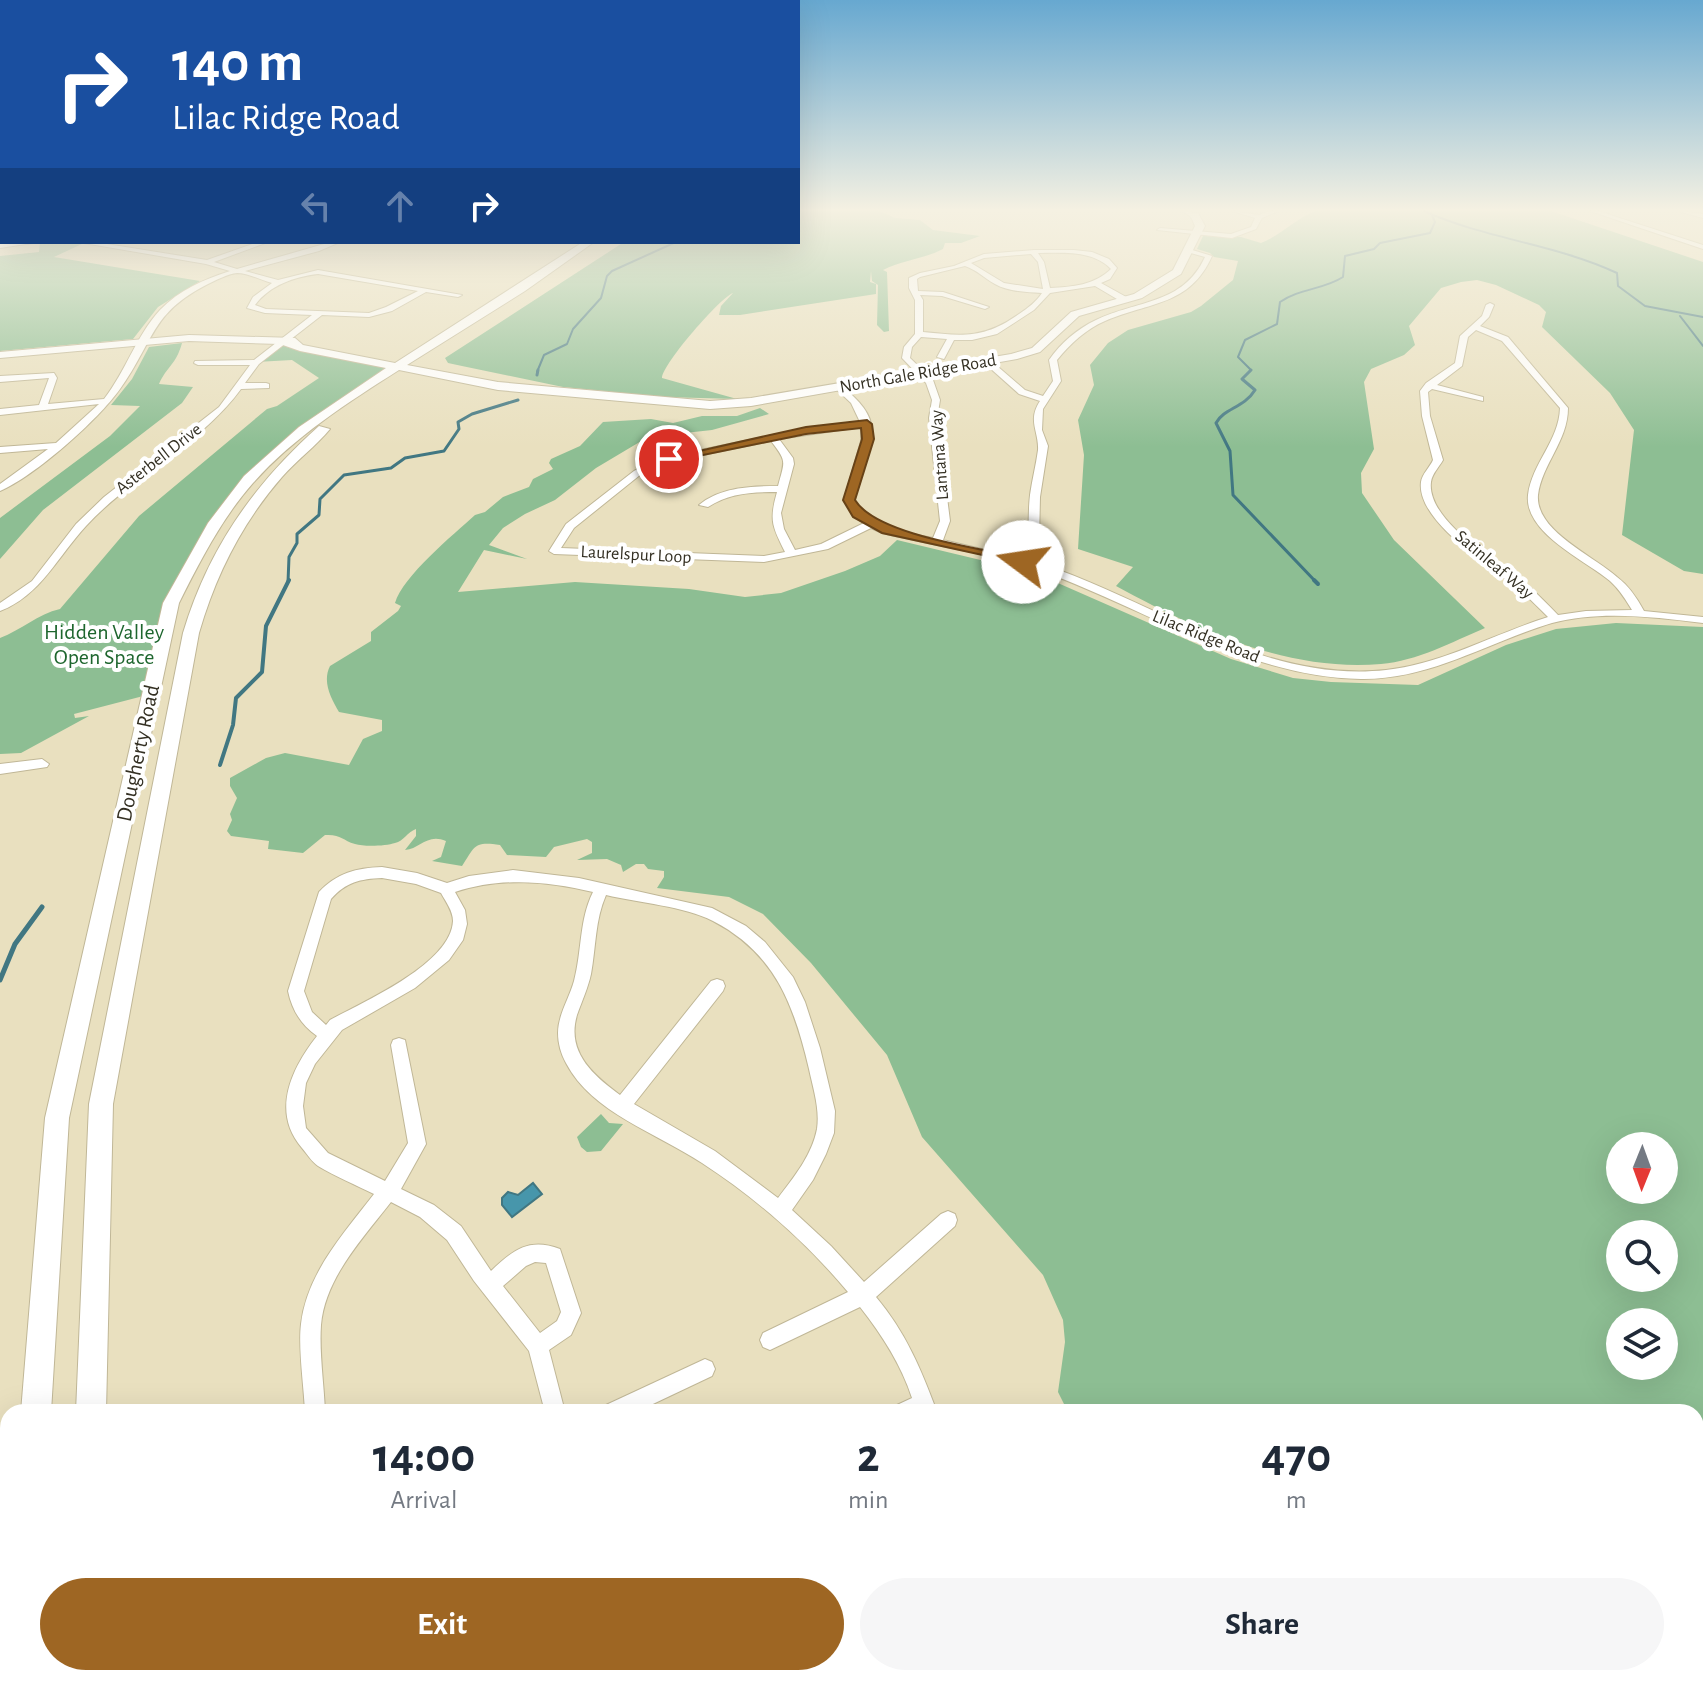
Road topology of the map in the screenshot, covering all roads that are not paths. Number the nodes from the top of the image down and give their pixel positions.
1 (194, 290) edge
2 (269, 290) edge
3 (424, 290) joint
4 (540, 290) edge
5 (915, 290) edge
6 (1035, 290) edge
7 (1055, 290) edge
8 (1107, 290) edge
9 (1151, 290) edge
10 (1180, 290) edge
11 (1047, 291) junction
12 (917, 293) junction
13 (458, 295) dead end
14 (1125, 300) junction
15 (1490, 305) dead end
16 (985, 307) dead end
17 (320, 313) junction
18 (1476, 327) junction
19 (919, 334) junction
20 (952, 337) junction
21 (144, 341) junction
22 (283, 341) junction
23 (0, 355) edge
24 (941, 357) dead end
25 (986, 361) junction
26 (256, 362) junction
27 (198, 363) dead end
28 (408, 365) junction
29 (921, 373) junction
30 (0, 379) edge
31 (1429, 385) junction
32 (239, 386) junction
33 (266, 386) dead end
34 (839, 388) junction
35 (1043, 399) junction
36 (1480, 399) dead end
37 (106, 401) junction
38 (43, 407) junction
39 (0, 412) edge
40 (867, 424) junction
41 (1023, 430) dead end
42 (1038, 430) junction
43 (773, 438) junction
44 (58, 446) junction
45 (0, 450) edge
46 (0, 488) edge
47 (784, 489) junction
48 (704, 505) dead end
49 (871, 524) junction
50 (937, 541) junction
51 (792, 555) junction
52 (1023, 562) junction
53 (0, 608) edge
54 (1640, 614) junction
55 (1555, 618) junction
56 (1703, 620) edge
57 (42, 764) dead end
58 (0, 769) edge
59 (602, 888) junction
60 (446, 889) junction
61 (717, 986) dead end
62 (328, 1034) junction
63 (399, 1045) dead end
64 (622, 1106) junction
65 (388, 1191) junction
66 (780, 1211) junction
67 (948, 1220) dead end
68 (490, 1284) junction
69 (863, 1294) junction
70 (770, 1340) dead end
71 (538, 1346) junction
72 (705, 1369) dead end
73 (37, 1404) edge
74 (91, 1404) edge
75 (315, 1404) edge
76 (553, 1404) edge
77 (630, 1404) edge
78 (917, 1404) edge

1 - 21 street
2 - 17 street
3 - 13 street
3 - 17 street
4 - 28 main road, Dougherty Road
5 - 12 street
6 - 11 street
7 - 11 street
8 - 14 street
9 - 14 main road, North Gale Ridge Road
10 - 35 street
11 - 20 street
12 - 16 street
12 - 19 street
14 - 25 main road, North Gale Ridge Road
15 - 18 street
17 - 22 street, Asterbell Drive
18 - 31 street
18 - 54 street
19 - 20 street
19 - 29 street, Lantana Way
20 - 24 street
21 - 22 main road, North Gale Ridge Road
21 - 23 main road, North Gale Ridge Road
21 - 37 street
22 - 26 street, Asterbell Drive
22 - 28 main road, North Gale Ridge Road
25 - 29 main road, North Gale Ridge Road
25 - 35 street
26 - 27 street
26 - 32 street, Asterbell Drive
28 - 34 main road, North Gale Ridge Road
28 - 73 main road, Dougherty Road
28 - 74 main road, Dougherty Road
29 - 34 main road, North Gale Ridge Road
29 - 50 street, Lantana Way
30 - 38 street
31 - 36 street
31 - 55 street, Satinleaf Way
32 - 33 street
32 - 53 street, Asterbell Drive
34 - 40 street
35 - 42 street
37 - 38 street
37 - 44 street
38 - 39 street
40 - 43 street, Laurelspur Loop
40 - 49 street
41 - 42 street
42 - 52 street
43 - 47 street
43 - 51 street, Laurelspur Loop
44 - 45 street
44 - 46 street
47 - 48 street
47 - 51 street
49 - 50 street, Lilac Ridge Road
49 - 51 street, Laurelspur Loop
50 - 52 street, Lilac Ridge Road
52 - 55 street, Lilac Ridge Road
54 - 55 street, Lilac Ridge Road
54 - 56 street, Lilac Ridge Road
57 - 58 street
59 - 60 street
59 - 64 street
59 - 66 street
60 - 62 street
60 - 62 street
61 - 64 street
62 - 65 street
63 - 65 street
64 - 66 street
65 - 68 street
65 - 75 street
66 - 69 street
67 - 69 street
68 - 71 street
68 - 71 street
69 - 70 street
69 - 78 street
71 - 76 street
72 - 77 street

